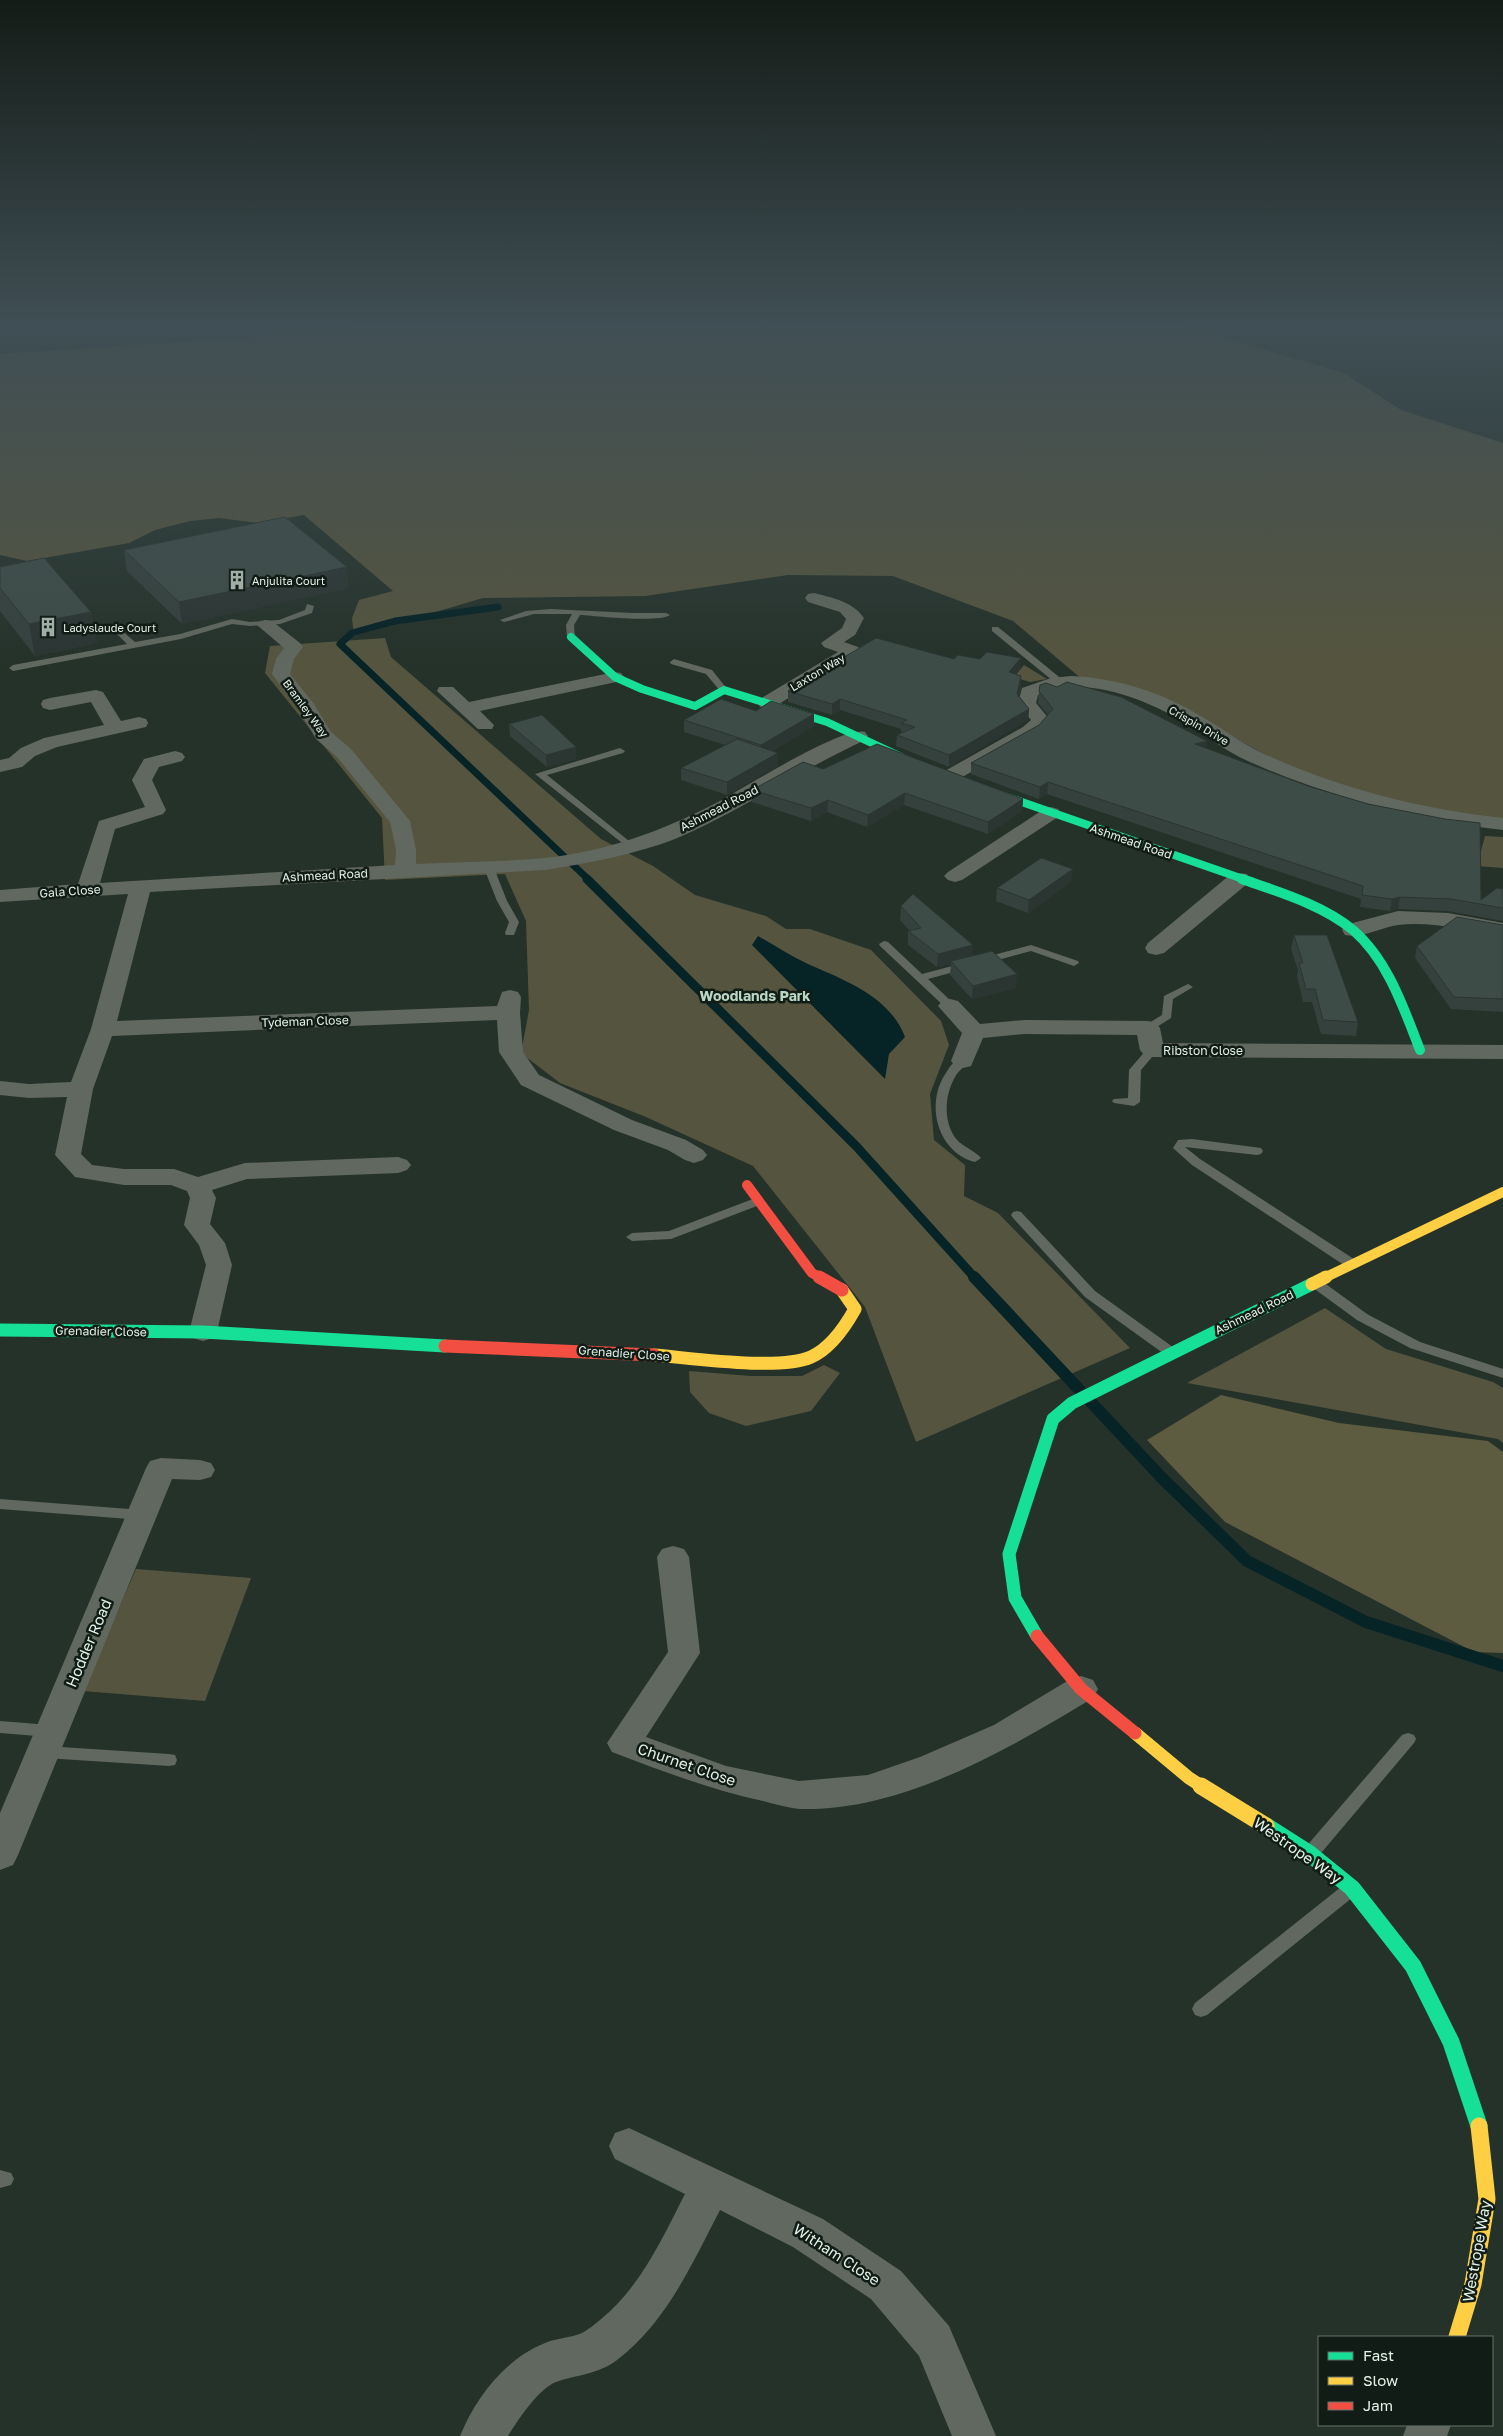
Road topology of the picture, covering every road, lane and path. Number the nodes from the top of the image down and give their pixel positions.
1 (814, 598) dead end
2 (310, 606) edge
3 (577, 613) junction
4 (666, 615) dead end
5 (504, 620) dead end
6 (266, 625) junction
7 (114, 627) dead end
8 (995, 629) dead end
9 (571, 638) joint
10 (134, 646) junction
11 (674, 662) dead end
12 (13, 668) dead end
13 (615, 677) junction
14 (1061, 683) junction
15 (724, 690) junction
16 (446, 691) dead end
17 (767, 703) junction
18 (50, 704) dead end
19 (466, 708) junction
20 (139, 723) dead end
21 (485, 725) dead end
22 (116, 728) junction
23 (858, 736) junction
24 (620, 751) dead end
25 (175, 757) dead end
26 (918, 764) edge
27 (0, 766) edge
28 (957, 779) joint
29 (1051, 813) junction
30 (1503, 824) edge
31 (632, 847) junction
32 (489, 868) junction
33 (405, 871) junction
34 (955, 876) dead end
35 (1239, 879) junction
36 (141, 886) junction
37 (86, 890) junction
38 (0, 896) edge
39 (1353, 930) junction
40 (1503, 930) edge
41 (510, 933) dead end
42 (884, 944) dead end
43 (1156, 948) dead end
44 (1074, 963) dead end
45 (920, 978) junction
46 (1188, 987) dead end
47 (950, 1006) joint
48 (103, 1029) junction
49 (974, 1032) junction
50 (1150, 1039) junction
51 (1420, 1050) junction
52 (1503, 1052) edge
53 (963, 1061) joint
54 (0, 1088) edge
55 (80, 1089) junction
56 (1118, 1101) dead end
57 (1257, 1151) dead end
58 (694, 1155) dead end
59 (976, 1158) dead end
60 (398, 1165) dead end
61 (747, 1184) dead end
62 (197, 1186) junction
63 (1503, 1192) edge
64 (758, 1201) junction
65 (1018, 1215) dead end
66 (632, 1237) dead end
67 (1352, 1264) junction
68 (1314, 1282) junction
69 (0, 1330) edge
70 (203, 1332) junction
71 (1172, 1352) junction
72 (1503, 1374) edge
73 (1038, 1463) joint
74 (200, 1470) dead end
75 (0, 1504) edge
76 (142, 1514) junction
77 (673, 1557) dead end
78 (1080, 1689) junction
79 (0, 1727) edge
80 (1408, 1739) dead end
81 (46, 1741) junction
82 (169, 1760) dead end
83 (1310, 1854) junction
84 (0, 1855) edge
85 (1352, 1888) junction
86 (1201, 2009) dead end
87 (629, 2146) dead end
88 (711, 2186) junction
89 (1495, 2200) edge
90 (1457, 2336) edge
91 (482, 2436) edge
92 (974, 2436) edge

1 - 17 street, Laxton Way
2 - 6 lane
3 - 4 lane
3 - 5 lane
3 - 9 lane
6 - 10 lane
6 - 33 street, Bramley Way
7 - 10 lane
8 - 14 lane
9 - 13 street
10 - 12 lane
11 - 15 lane
13 - 15 street
13 - 19 street
14 - 28 street, Crispin Drive
14 - 30 street, Crispin Drive
15 - 17 street, Laxton Way
16 - 19 street
17 - 23 street, Laxton Way
18 - 22 street
19 - 21 street
20 - 22 street
22 - 27 street
23 - 26 street
23 - 31 street, Ashmead Road
24 - 31 lane
25 - 37 street
28 - 29 street, Ashmead Road
29 - 34 street
29 - 35 street, Ashmead Road
31 - 32 street, Ashmead Road
32 - 33 street, Ashmead Road
32 - 41 lane
33 - 36 street, Ashmead Road
35 - 39 street, Ashmead Road
35 - 43 street
36 - 37 street, Gala Close
36 - 48 street
37 - 38 street, Gala Close
39 - 40 street
39 - 51 street, Ashmead Road
42 - 45 lane
44 - 45 lane
45 - 47 lane
46 - 50 lane
47 - 49 street
48 - 55 street
48 - 58 street, Tydeman Close
49 - 50 street, Ribston Close
49 - 53 street
50 - 51 street, Ribston Close
50 - 56 lane
51 - 52 street
53 - 59 lane
54 - 55 street
55 - 62 street
57 - 67 lane
60 - 62 street
61 - 64 street, Grenadier Close
62 - 70 street
63 - 67 street, Ashmead Road
64 - 66 lane
64 - 70 street, Grenadier Close
65 - 71 lane
67 - 68 street, Ashmead Road
68 - 71 street, Ashmead Road
68 - 72 lane
69 - 70 street, Grenadier Close
71 - 73 street, Ashmead Road
73 - 78 street, Westrope Way
74 - 76 street, Hodder Road
75 - 76 lane
76 - 81 street, Hodder Road
77 - 78 street, Churnet Close
78 - 83 street, Westrope Way
79 - 81 lane
80 - 83 lane
81 - 82 lane
81 - 84 street, Hodder Road
83 - 85 street, Westrope Way
85 - 86 lane
85 - 89 street, Westrope Way
87 - 88 street, Witham Close
88 - 91 street
88 - 92 street, Witham Close
89 - 90 street, Westrope Way

